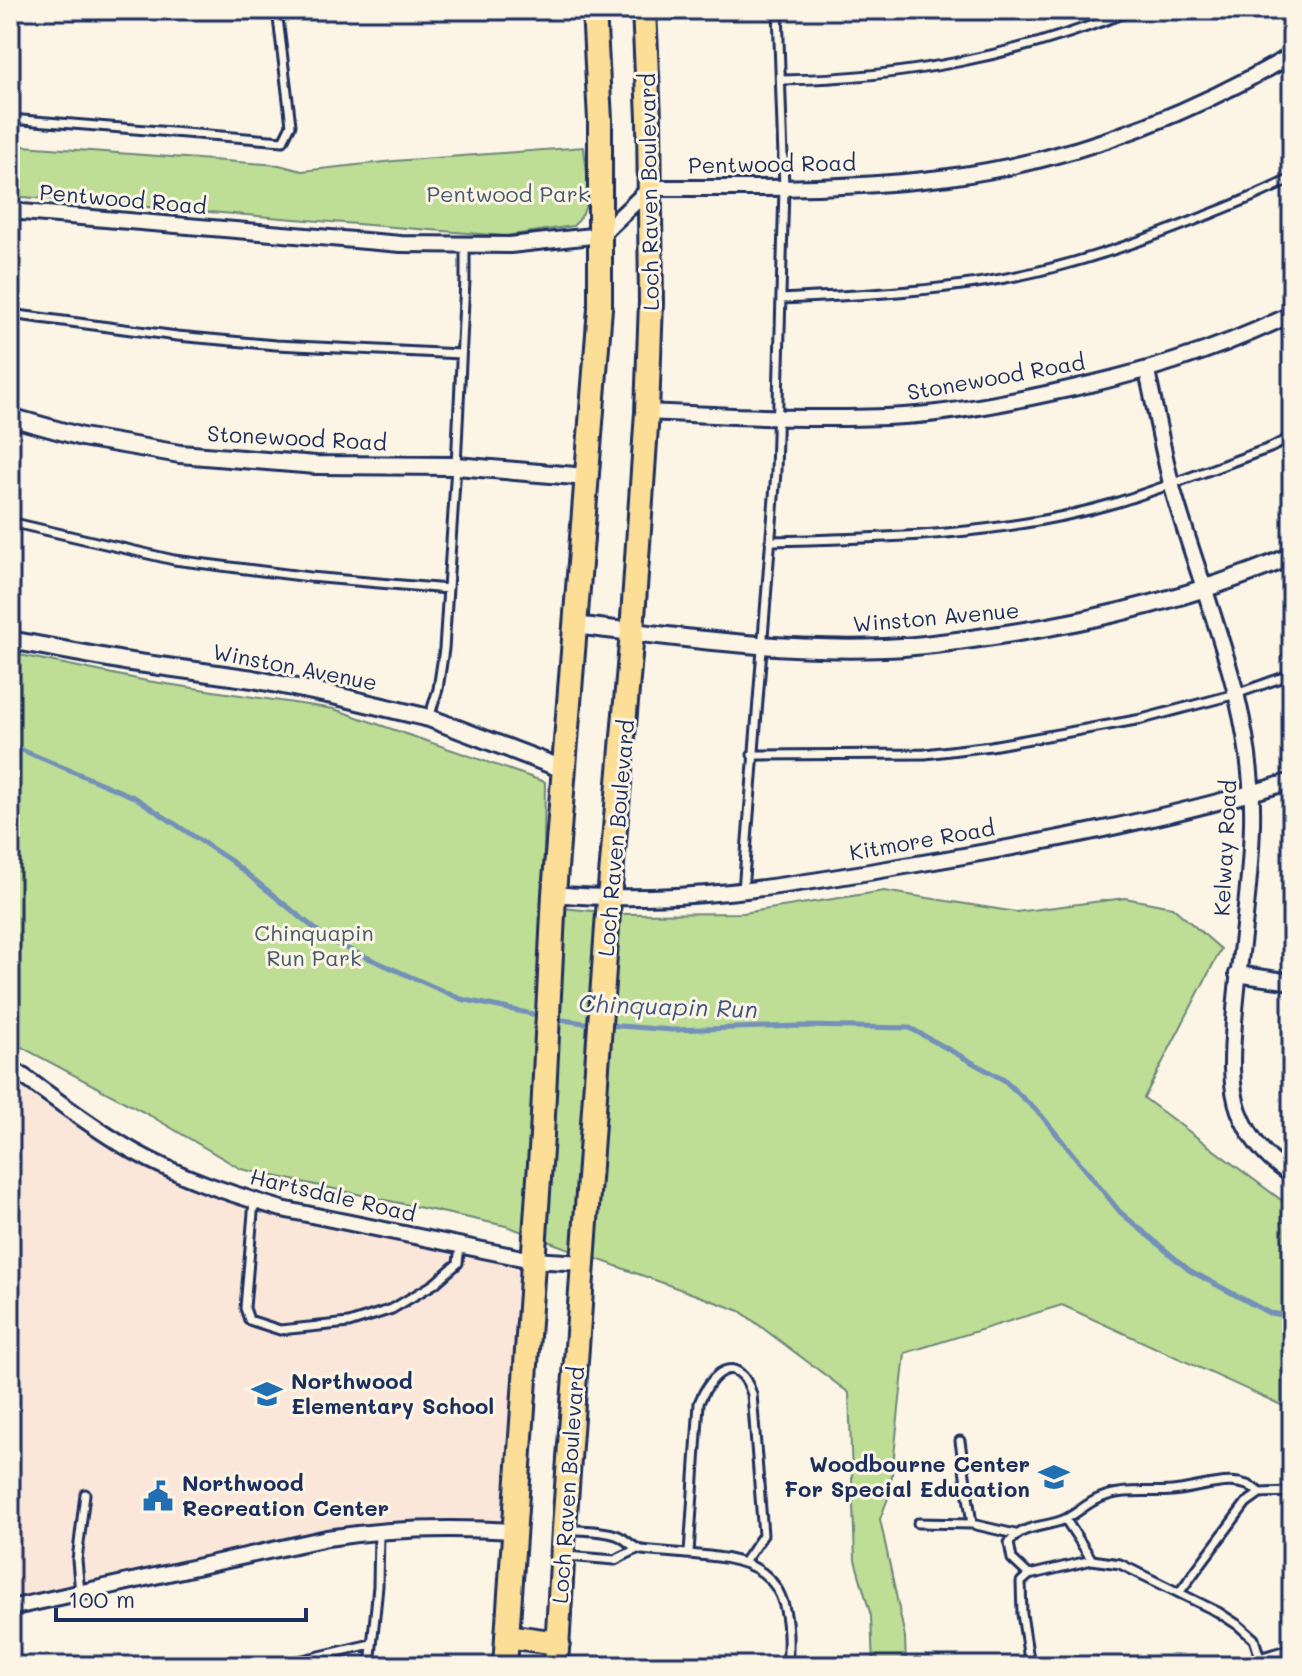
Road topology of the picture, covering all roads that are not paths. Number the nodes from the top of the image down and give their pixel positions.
1 (277, 10) edge
2 (594, 10) edge
3 (644, 10) edge
4 (778, 10) edge
5 (1133, 10) edge
6 (1292, 55) edge
7 (782, 80) junction
8 (10, 119) edge
9 (1292, 178) edge
10 (650, 188) junction
11 (784, 188) junction
12 (10, 211) edge
13 (601, 235) junction
14 (465, 246) junction
15 (781, 299) junction
16 (10, 314) edge
17 (1292, 314) edge
18 (461, 354) junction
19 (1147, 371) junction
20 (647, 412) junction
21 (777, 415) junction
22 (10, 417) edge
23 (1292, 437) edge
24 (456, 466) junction
25 (587, 477) junction
26 (1171, 484) junction
27 (10, 522) edge
28 (770, 541) junction
29 (1292, 556) edge
30 (448, 589) junction
31 (1206, 589) junction
32 (574, 625) junction
33 (632, 632) junction
34 (10, 640) edge
35 (763, 646) junction
36 (1292, 674) edge
37 (1236, 694) junction
38 (429, 718) junction
39 (752, 755) junction
40 (563, 769) junction
41 (1292, 781) edge
42 (1253, 793) junction
43 (743, 891) junction
44 (554, 894) junction
45 (609, 899) junction
46 (1237, 974) junction
47 (1292, 982) edge
48 (10, 1067) edge
49 (1292, 1175) edge
50 (254, 1201) junction
51 (460, 1245) junction
52 (532, 1260) junction
53 (583, 1263) junction
54 (960, 1441) dead end
55 (1292, 1492) edge
56 (1260, 1493) junction
57 (85, 1494) dead end
58 (1066, 1520) junction
59 (918, 1523) dead end
60 (972, 1524) junction
61 (564, 1529) junction
62 (379, 1530) junction
63 (514, 1531) junction
64 (1015, 1534) junction
65 (637, 1549) junction
66 (689, 1553) junction
67 (562, 1556) junction
68 (1092, 1560) junction
69 (745, 1561) junction
70 (1029, 1575) junction
71 (80, 1593) junction
72 (1179, 1593) junction
73 (10, 1608) edge
74 (507, 1636) junction
75 (558, 1643) junction
76 (371, 1644) junction
77 (1292, 1653) edge
78 (1257, 1664) edge
79 (277, 1666) edge
80 (370, 1666) edge
81 (505, 1666) edge
82 (556, 1666) edge
83 (787, 1666) edge
84 (1030, 1666) edge

1 - 8 lane
2 - 13 main road
3 - 10 main road, Loch Raven Boulevard
4 - 7 lane
5 - 7 lane
6 - 11 street, Pentwood Road
7 - 11 lane
9 - 15 lane
10 - 11 street, Pentwood Road
10 - 13 street
10 - 20 main road, Loch Raven Boulevard
11 - 15 lane
12 - 14 street, Pentwood Road
13 - 14 street, Pentwood Road
13 - 25 main road
14 - 18 lane
15 - 21 lane
16 - 18 lane
17 - 19 street, Stonewood Road
18 - 24 lane
19 - 21 street, Stonewood Road
19 - 26 street, Kelway Road
20 - 21 street, Stonewood Road
20 - 33 main road, Loch Raven Boulevard
21 - 28 lane
22 - 24 street, Stonewood Road
23 - 26 lane
24 - 25 street, Stonewood Road
24 - 30 lane
25 - 32 main road
26 - 28 lane
26 - 31 street, Kelway Road
27 - 30 lane
28 - 35 lane
29 - 31 street, Winston Avenue
30 - 38 lane
31 - 35 street, Winston Avenue
31 - 37 street, Kelway Road
32 - 33 street, Winston Avenue
32 - 40 main road
33 - 35 street, Winston Avenue
33 - 45 main road, Loch Raven Boulevard
34 - 38 street, Winston Avenue
35 - 39 lane
36 - 37 lane
37 - 39 lane
37 - 42 street, Kelway Road
38 - 40 street, Winston Avenue
39 - 43 lane
40 - 44 main road
41 - 42 street, Kitmore Road
42 - 43 street, Kitmore Road
42 - 46 street, Kelway Road
43 - 45 street, Kitmore Road
44 - 45 street, Kitmore Road
44 - 52 main road
45 - 53 main road, Loch Raven Boulevard
46 - 47 street
46 - 49 street, Kelway Road
48 - 50 street, Hartsdale Road
50 - 51 street, Hartsdale Road
50 - 51 lane
51 - 52 street, Hartsdale Road
52 - 53 street, Hartsdale Road
52 - 63 main road
53 - 61 main road, Loch Raven Boulevard
54 - 60 lane
55 - 56 lane
56 - 58 lane
56 - 72 lane
57 - 71 lane
58 - 64 lane
58 - 68 lane
59 - 60 lane
60 - 64 lane
61 - 65 lane
61 - 67 main road, Loch Raven Boulevard
62 - 63 street
62 - 71 street
62 - 76 lane
63 - 74 main road
64 - 70 lane
65 - 66 lane
65 - 67 lane
66 - 69 lane
66 - 69 lane
67 - 75 main road, Loch Raven Boulevard
68 - 70 lane
68 - 72 lane
69 - 83 lane
70 - 84 lane
71 - 73 street
72 - 78 lane
74 - 75 main road
74 - 81 main road
75 - 82 main road, Loch Raven Boulevard
76 - 79 lane
76 - 80 lane
77 - 78 street

